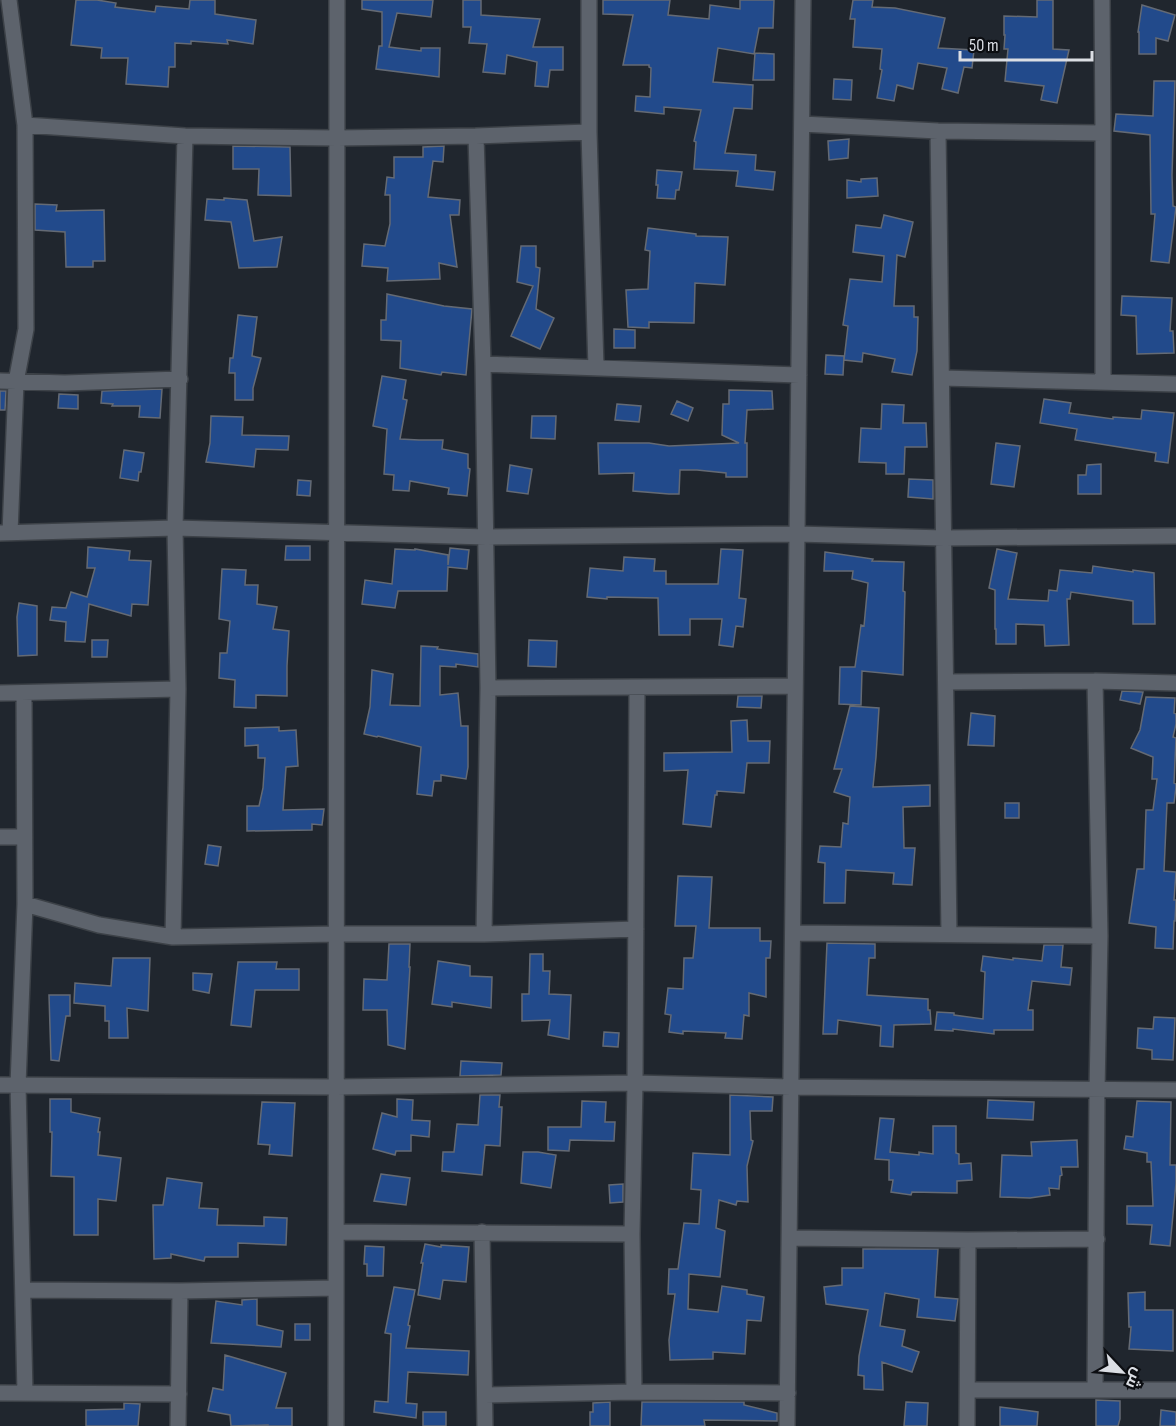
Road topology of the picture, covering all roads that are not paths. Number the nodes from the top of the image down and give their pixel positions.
1 (9, 0) edge
2 (338, 0) edge
3 (590, 0) edge
4 (803, 0) edge
5 (1102, 0) edge
6 (802, 124) junction
7 (26, 125) junction
8 (938, 131) junction
9 (589, 132) junction
10 (1103, 133) junction
11 (186, 136) junction
12 (476, 136) junction
13 (337, 138) junction
14 (483, 364) junction
15 (596, 368) junction
16 (799, 375) junction
17 (942, 378) junction
18 (180, 379) junction
19 (0, 381) edge
20 (1103, 381) junction
21 (16, 382) junction
22 (1176, 384) edge
23 (175, 528) junction
24 (5, 533) edge
25 (337, 534) junction
26 (797, 534) junction
27 (1176, 536) edge
28 (486, 537) junction
29 (944, 538) junction
30 (1095, 681) junction
31 (946, 682) junction
32 (1176, 683) edge
33 (795, 686) junction
34 (488, 688) junction
35 (638, 688) junction
36 (178, 689) junction
37 (0, 693) edge
38 (24, 693) junction
39 (0, 837) edge
40 (24, 837) junction
41 (25, 904) junction
42 (636, 929) junction
43 (793, 933) junction
44 (337, 934) junction
45 (484, 934) junction
46 (949, 934) junction
47 (1100, 936) junction
48 (173, 937) junction
49 (635, 1083) junction
50 (0, 1085) edge
51 (18, 1085) junction
52 (336, 1087) junction
53 (791, 1087) junction
54 (1097, 1090) junction
55 (1176, 1090) edge
56 (336, 1232) junction
57 (482, 1232) junction
58 (632, 1234) junction
59 (789, 1238) junction
60 (1097, 1239) junction
61 (968, 1240) junction
62 (336, 1288) junction
63 (23, 1290) junction
64 (180, 1291) junction
65 (968, 1389) junction
66 (1095, 1390) junction
67 (1176, 1390) edge
68 (634, 1392) junction
69 (25, 1393) junction
70 (788, 1393) junction
71 (0, 1394) edge
72 (179, 1394) junction
73 (485, 1395) junction
74 (178, 1426) edge
75 (336, 1426) edge
76 (485, 1426) edge
77 (787, 1426) edge
78 (968, 1426) edge

1 - 7 street
2 - 13 street
3 - 9 street
4 - 6 street
5 - 10 street
6 - 8 street
6 - 16 street
7 - 11 street
7 - 21 street
8 - 10 street
8 - 17 street
9 - 12 street
9 - 15 street
10 - 20 street
11 - 13 street
11 - 18 street
12 - 13 street
12 - 14 street
13 - 25 street
14 - 15 street
14 - 28 street
15 - 16 street
16 - 26 street
17 - 20 street
17 - 29 street
18 - 21 street
18 - 23 street
19 - 21 street
20 - 22 street
21 - 24 street
23 - 24 street
23 - 25 street
23 - 36 street
25 - 28 street
25 - 44 street
26 - 28 street
26 - 29 street
26 - 33 street
27 - 29 street
28 - 34 street
29 - 31 street
30 - 31 street
30 - 32 street
30 - 47 street
31 - 46 street
33 - 35 street
33 - 43 street
34 - 35 street
34 - 45 street
35 - 42 street
36 - 38 street
36 - 48 street
37 - 38 street
38 - 40 street
39 - 40 street
40 - 41 street
41 - 48 street
41 - 51 street
42 - 45 street
42 - 49 street
43 - 46 street
43 - 53 street
44 - 45 street
44 - 48 street
44 - 52 street
46 - 47 street
47 - 54 street
49 - 52 street
49 - 53 street
49 - 58 street
50 - 51 street
51 - 52 street
51 - 63 street
52 - 56 street
53 - 54 street
53 - 59 street
54 - 55 street
54 - 60 street
56 - 57 street
56 - 62 street
57 - 58 street
57 - 73 street
58 - 68 street
59 - 61 street
59 - 70 street
60 - 61 street
60 - 66 street
61 - 65 street
62 - 64 street
62 - 75 street
63 - 64 street
63 - 69 street
64 - 72 street
65 - 66 street
65 - 78 street
66 - 67 street
68 - 70 street
68 - 73 street
69 - 71 street
69 - 72 street
70 - 77 street
72 - 74 street
73 - 76 street

